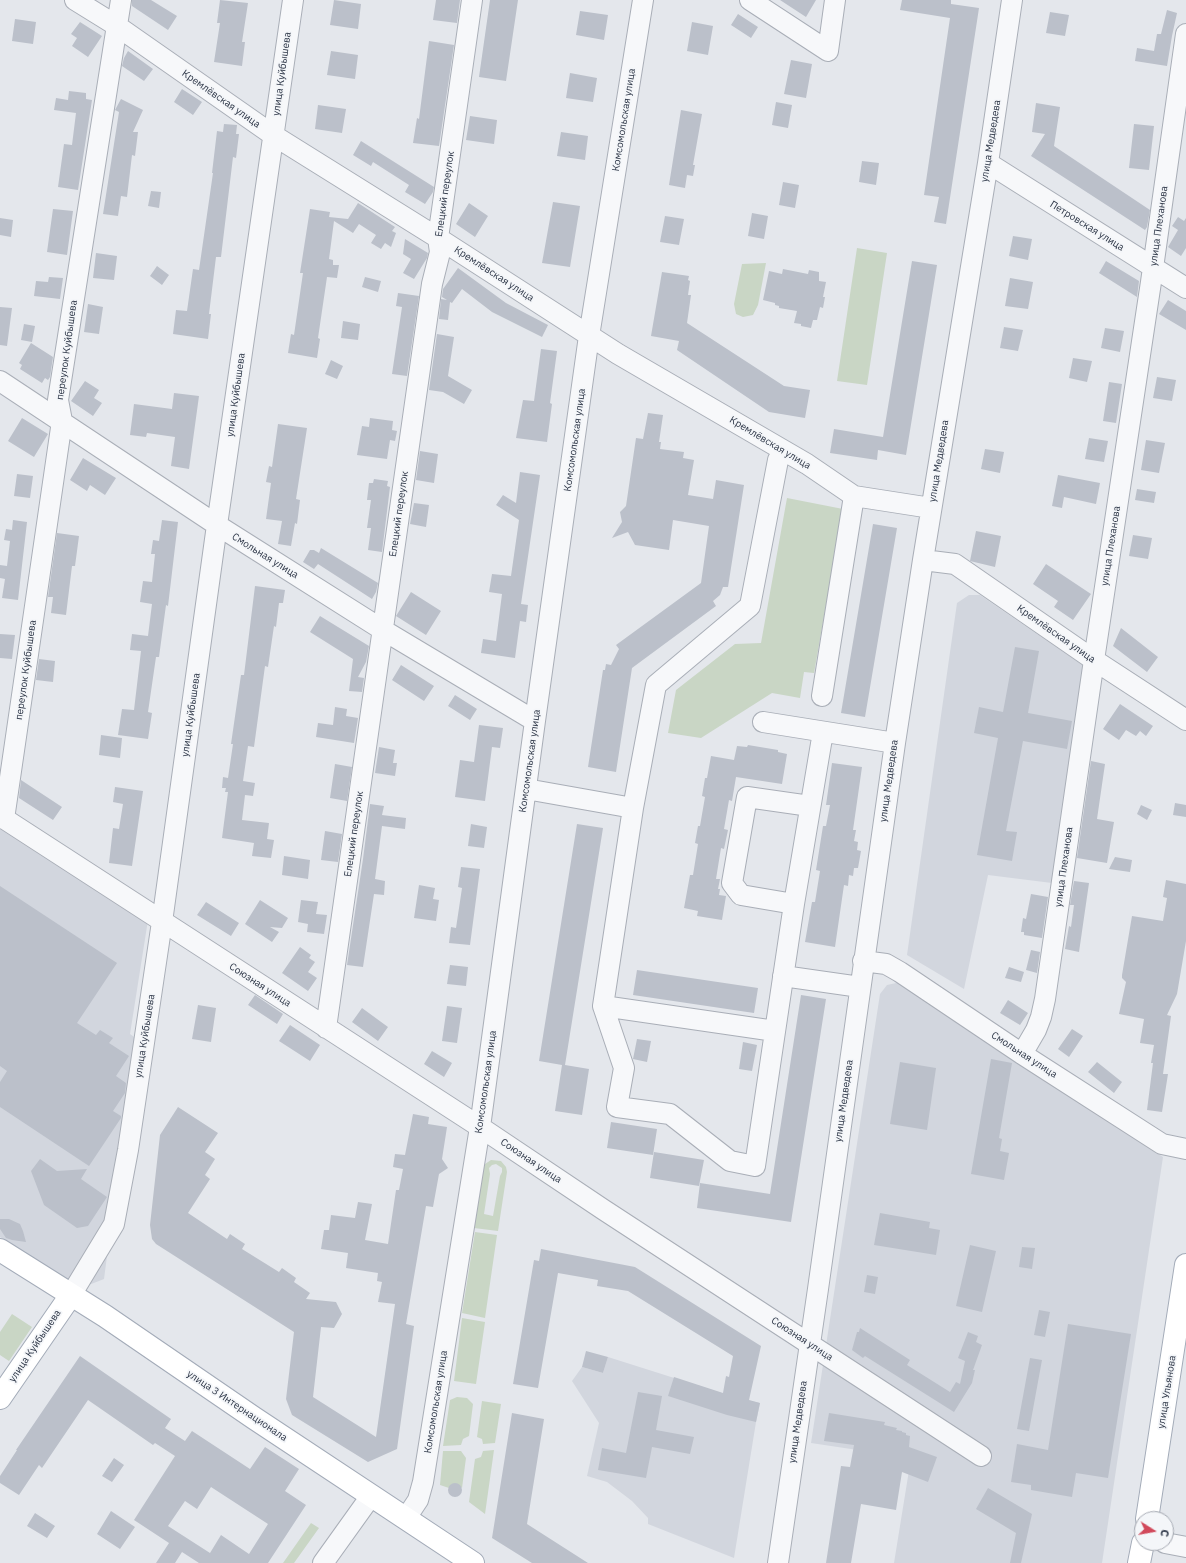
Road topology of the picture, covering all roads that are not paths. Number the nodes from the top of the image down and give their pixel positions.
1 (75, 0) edge
2 (121, 0) edge
3 (293, 0) edge
4 (472, 0) edge
5 (643, 0) edge
6 (750, 0) edge
7 (835, 0) edge
8 (1012, 0) edge
9 (117, 26) junction
10 (1186, 34) edge
11 (273, 135) junction
12 (988, 163) junction
13 (438, 238) junction
14 (1153, 268) junction
15 (1186, 288) edge
16 (589, 336) junction
17 (0, 381) edge
18 (62, 421) junction
19 (783, 450) junction
20 (854, 496) junction
21 (931, 508) junction
22 (217, 525) junction
23 (923, 560) junction
24 (383, 630) junction
25 (1094, 660) junction
26 (822, 696) dead end
27 (1186, 720) edge
28 (535, 721) junction
29 (763, 722) dead end
30 (823, 732) junction
31 (895, 743) junction
32 (526, 789) junction
33 (810, 806) junction
34 (633, 808) junction
35 (2, 818) edge
36 (794, 904) junction
37 (162, 922) junction
38 (863, 961) junction
39 (783, 976) junction
40 (860, 987) junction
41 (603, 1006) junction
42 (326, 1028) junction
43 (775, 1031) junction
44 (1022, 1054) junction
45 (480, 1127) junction
46 (1186, 1149) edge
47 (0, 1250) edge
48 (1186, 1264) edge
49 (71, 1295) junction
50 (809, 1344) junction
51 (0, 1398) edge
52 (981, 1456) dead end
53 (371, 1496) junction
54 (1148, 1511) edge
55 (406, 1518) junction
56 (1174, 1545) edge
57 (1186, 1547) edge
58 (1141, 1551) edge
59 (324, 1563) edge
60 (473, 1563) edge
61 (778, 1563) edge
62 (1139, 1563) edge

1 - 9 street, Кремлёвская улица
2 - 9 street, переулок Куйбышева
3 - 11 street, улица Куйбышева
4 - 13 street, Елецкий переулок
5 - 16 street, Комсомольская улица
6 - 7 street
8 - 12 street, улица Медведева
9 - 11 street, Кремлёвская улица
9 - 18 street, переулок Куйбышева
10 - 14 street, улица Плеханова
11 - 13 street, Кремлёвская улица
11 - 22 street, улица Куйбышева
12 - 14 street, Петровская улица
12 - 21 street, улица Медведева
13 - 16 street, Кремлёвская улица
13 - 24 street, Елецкий переулок
14 - 15 street, Петровская улица
14 - 25 street, улица Плеханова
16 - 19 street, Кремлёвская улица
16 - 28 street, Комсомольская улица
17 - 18 street, Смольная улица
18 - 22 street, Смольная улица
18 - 35 street, переулок Куйбышева
19 - 20 street, Кремлёвская улица
19 - 34 street
20 - 21 street, Кремлёвская улица
20 - 26 street
21 - 23 street, улица Медведева
22 - 24 street, Смольная улица
22 - 37 street, улица Куйбышева
23 - 25 street, Кремлёвская улица
23 - 31 street, улица Медведева
24 - 28 street, Смольная улица
24 - 42 street, Елецкий переулок
25 - 27 street, Кремлёвская улица
25 - 44 street, улица Плеханова
28 - 32 street, Комсомольская улица
29 - 30 street
30 - 31 street
30 - 33 street
31 - 38 street, улица Медведева
32 - 34 street
32 - 45 street, Комсомольская улица
33 - 36 street
33 - 36 street
34 - 41 street
35 - 37 street, Союзная улица
36 - 39 street
37 - 42 street, Союзная улица
37 - 49 street, улица Куйбышева
38 - 40 street, улица Медведева
38 - 44 street, Смольная улица
39 - 40 street
39 - 43 street
40 - 50 street, улица Медведева
41 - 43 street
41 - 43 street
42 - 45 street, Союзная улица
44 - 46 street, Смольная улица
45 - 50 street, Союзная улица
45 - 55 street, Комсомольская улица
47 - 49 main road, улица 3 Интернационала
48 - 54 main road, улица Ульянова
49 - 51 main road, улица Куйбышева
49 - 53 main road, улица 3 Интернационала
50 - 52 street, Союзная улица
50 - 61 street, улица Медведева
53 - 55 main road, улица 3 Интернационала
53 - 59 street
55 - 60 main road, улица 3 Интернационала
56 - 57 street
58 - 62 main road

